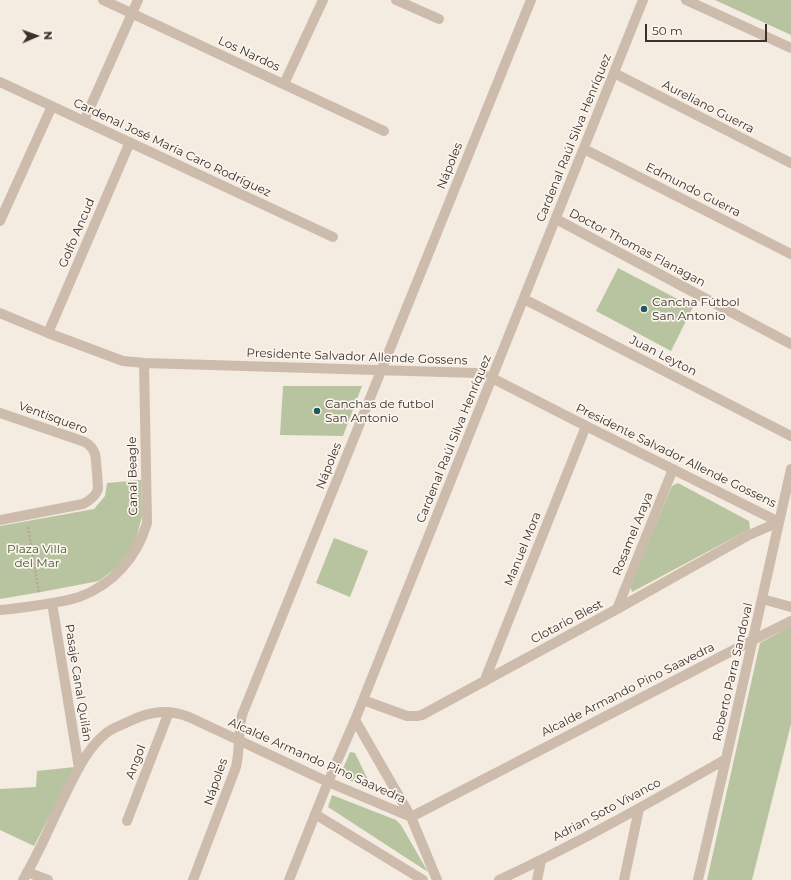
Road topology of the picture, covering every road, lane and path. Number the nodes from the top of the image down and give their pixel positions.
1 (102, 0) edge
2 (138, 0) edge
3 (323, 0) edge
4 (396, 0) edge
5 (531, 0) edge
6 (643, 0) edge
7 (686, 0) edge
8 (132, 14) junction
9 (439, 19) dead end
10 (791, 48) edge
11 (614, 73) junction
12 (0, 82) edge
13 (284, 84) junction
14 (52, 106) junction
15 (84, 121) junction
16 (384, 131) dead end
17 (130, 142) junction
18 (584, 149) junction
19 (791, 163) edge
20 (556, 219) junction
21 (0, 222) edge
22 (333, 237) dead end
23 (791, 254) edge
24 (524, 299) junction
25 (0, 313) edge
26 (48, 333) junction
27 (791, 344) edge
28 (144, 363) junction
29 (382, 371) junction
30 (492, 378) junction
31 (0, 413) edge
32 (586, 426) junction
33 (791, 436) edge
34 (673, 469) junction
35 (791, 469) edge
36 (26, 515) junction
37 (0, 520) edge
38 (779, 522) junction
39 (762, 598) junction
40 (52, 603) junction
41 (41, 604) junction
42 (791, 607) edge
43 (617, 609) junction
44 (0, 610) edge
45 (791, 621) edge
46 (753, 640) junction
47 (484, 682) junction
48 (363, 700) junction
49 (169, 712) junction
50 (355, 720) junction
51 (240, 741) junction
52 (726, 759) junction
53 (79, 768) junction
54 (328, 782) junction
55 (639, 808) junction
56 (315, 814) junction
57 (411, 817) junction
58 (127, 821) dead end
59 (541, 861) junction
60 (25, 876) edge
61 (48, 880) edge
62 (193, 880) edge
63 (289, 880) edge
64 (423, 880) edge
65 (437, 880) edge
66 (499, 880) edge
67 (537, 880) edge
68 (624, 880) edge
69 (698, 880) edge

1 - 8 street, Los Nardos
2 - 8 street
3 - 13 street
4 - 9 street
5 - 29 street, Nápoles
6 - 11 street, Cardenal Raúl Silva Henríquez
7 - 10 street
8 - 13 street, Los Nardos
8 - 15 street
11 - 18 street, Cardenal Raúl Silva Henríquez
11 - 19 street, Aureliano Guerra
12 - 14 street, Cardenal José María Caro Rodríguez
13 - 16 street, Los Nardos
14 - 15 street, Cardenal José María Caro Rodríguez
14 - 21 street
15 - 17 street, Cardenal José María Caro Rodríguez
17 - 22 street, Cardenal José María Caro Rodríguez
17 - 26 street, Golfo Ancud
18 - 20 street, Cardenal Raúl Silva Henríquez
18 - 23 street, Edmundo Guerra
20 - 24 street, Cardenal Raúl Silva Henríquez
20 - 27 street, Doctor Thomas Flanagan
24 - 30 street, Cardenal Raúl Silva Henríquez
24 - 33 street, Juan Leyton
25 - 26 street
26 - 28 street, Presidente Salvador Allende Gossens
28 - 29 street, Presidente Salvador Allende Gossens
28 - 40 street, Canal Beagle
29 - 30 street, Presidente Salvador Allende Gossens
29 - 51 street, Nápoles
30 - 32 street, Presidente Salvador Allende Gossens
30 - 48 street, Cardenal Raúl Silva Henríquez
31 - 36 street, Ventisquero
32 - 34 street, Presidente Salvador Allende Gossens
32 - 47 street, Manuel Mora
34 - 38 street, Presidente Salvador Allende Gossens
34 - 43 street, Rosamel Araya
35 - 38 street, Roberto Parra Sandoval
36 - 37 street, Ventisquero
36 - 41 path
38 - 39 street, Roberto Parra Sandoval
38 - 43 street, Clotario Blest
39 - 42 street
39 - 46 street, Roberto Parra Sandoval
40 - 41 street, Canal Beagle
40 - 53 street, Pasaje Canal Quilán
41 - 44 street, Canal Beagle
43 - 47 street, Clotario Blest
45 - 46 street, Alcalde Armando Pino Saavedra
46 - 52 street, Roberto Parra Sandoval
46 - 57 street, Alcalde Armando Pino Saavedra
47 - 48 street, Clotario Blest
48 - 50 street, Cardenal Raúl Silva Henríquez
49 - 51 street, Alcalde Armando Pino Saavedra
49 - 53 street, Alcalde Armando Pino Saavedra
49 - 58 street, Angol
50 - 54 street, Cardenal Raúl Silva Henríquez
50 - 57 street
51 - 54 street, Alcalde Armando Pino Saavedra
51 - 62 street, Nápoles
52 - 55 street, Adrian Soto Vivanco
52 - 69 street, Roberto Parra Sandoval
53 - 60 street, Alcalde Armando Pino Saavedra
54 - 56 street, Cardenal Raúl Silva Henríquez
54 - 57 street, Alcalde Armando Pino Saavedra
55 - 59 street, Adrian Soto Vivanco
55 - 68 street
56 - 63 street, Cardenal Raúl Silva Henríquez
56 - 64 street
57 - 65 street
59 - 66 street, Adrian Soto Vivanco
59 - 67 street
60 - 61 street

